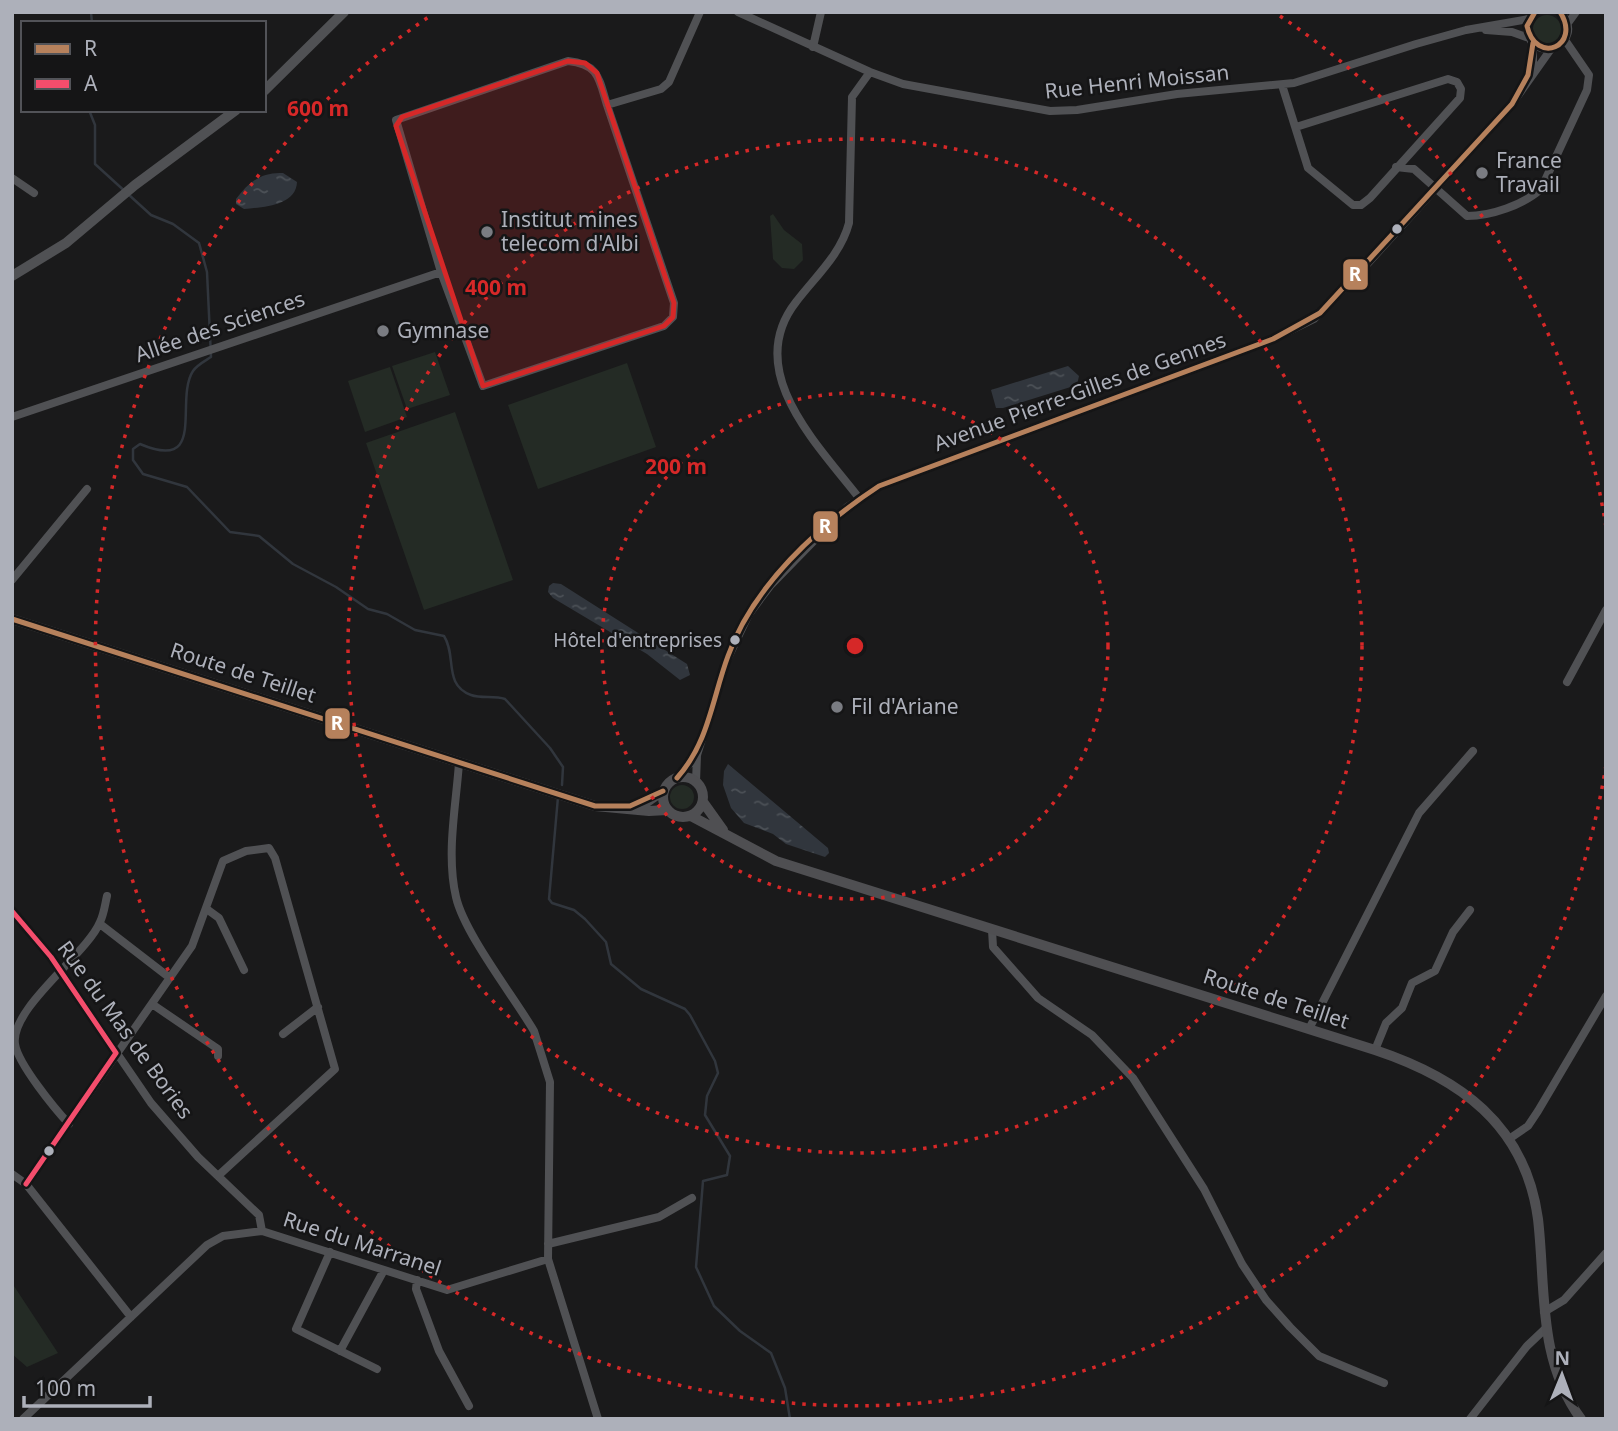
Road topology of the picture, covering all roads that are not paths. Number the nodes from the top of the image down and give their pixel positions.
1 (344, 12) edge
2 (700, 12) edge
3 (738, 12) edge
4 (821, 12) edge
5 (1560, 12) edge
6 (1576, 12) edge
7 (1532, 15) edge
8 (1568, 23) junction
9 (1465, 30) junction
10 (1565, 40) junction
11 (1531, 41) junction
12 (813, 47) junction
13 (1551, 49) junction
14 (870, 72) junction
15 (1282, 86) junction
16 (266, 89) edge
17 (1523, 89) junction
18 (607, 105) junction
19 (233, 112) edge
20 (1296, 127) junction
21 (1413, 148) junction
22 (1396, 167) junction
23 (1414, 169) junction
24 (12, 178) edge
25 (1436, 189) junction
26 (34, 193) dead end
27 (440, 272) junction
28 (12, 276) edge
29 (12, 417) edge
30 (87, 489) dead end
31 (859, 498) junction
32 (12, 580) edge
33 (1606, 610) edge
34 (12, 619) edge
35 (1567, 682) dead end
36 (1473, 751) dead end
37 (697, 755) junction
38 (459, 763) junction
39 (677, 778) junction
40 (696, 782) junction
41 (663, 791) junction
42 (703, 802) junction
43 (622, 809) junction
44 (667, 810) junction
45 (691, 816) junction
46 (733, 839) junction
47 (107, 896) dead end
48 (208, 910) junction
49 (1470, 910) dead end
50 (12, 911) edge
51 (100, 924) junction
52 (992, 930) junction
53 (244, 970) dead end
54 (60, 971) junction
55 (170, 978) junction
56 (1606, 996) edge
57 (152, 1004) junction
58 (318, 1007) junction
59 (1309, 1029) junction
60 (283, 1034) dead end
61 (1375, 1050) junction
62 (116, 1053) junction
63 (218, 1056) dead end
64 (69, 1124) junction
65 (1509, 1139) junction
66 (12, 1174) edge
67 (219, 1175) junction
68 (26, 1184) junction
69 (692, 1198) dead end
70 (262, 1231) junction
71 (548, 1244) junction
72 (330, 1252) junction
73 (1606, 1253) edge
74 (548, 1259) junction
75 (384, 1270) junction
76 (417, 1280) junction
77 (1544, 1312) junction
78 (131, 1317) junction
79 (1545, 1329) junction
80 (340, 1351) junction
81 (377, 1369) dead end
82 (1384, 1383) dead end
83 (470, 1406) dead end
84 (23, 1419) edge
85 (598, 1419) edge
86 (1471, 1419) edge
87 (1581, 1419) edge

1 - 16 street
2 - 18 street
3 - 12 street, Rue Henri Moissan
4 - 12 street
5 - 8 street
6 - 8 street
7 - 9 street, Rue Henri Moissan
7 - 11 street, Avenue Pierre-Gilles de Gennes
8 - 10 street
9 - 11 street, Rue Henri Moissan
9 - 15 street, Rue Henri Moissan
10 - 13 street
10 - 25 street
11 - 13 street, Rue Henri Moissan
11 - 17 street, Avenue Pierre-Gilles de Gennes
12 - 14 street, Rue Henri Moissan
13 - 17 street, Avenue Pierre-Gilles de Gennes
14 - 15 street, Rue Henri Moissan
14 - 31 street
15 - 20 street
17 - 25 street, Avenue Pierre-Gilles de Gennes
18 - 27 street
18 - 27 street
19 - 28 street
20 - 21 street
20 - 22 street
21 - 22 street
21 - 23 street
22 - 23 street
23 - 25 street
24 - 26 street
25 - 31 street, Avenue Pierre-Gilles de Gennes
27 - 29 street, Allée des Sciences
30 - 32 street
31 - 37 street, Avenue Pierre-Gilles de Gennes
33 - 35 street
34 - 38 main road, Route de Teillet
36 - 59 street
37 - 39 street, Avenue Pierre-Gilles de Gennes
37 - 40 street, Avenue Pierre-Gilles de Gennes
38 - 43 main road, Route de Teillet
38 - 71 street
39 - 40 main road
39 - 41 main road
40 - 42 main road
41 - 43 main road, Route de Teillet
41 - 44 main road
42 - 45 main road
42 - 46 main road, Route de Teillet
43 - 44 main road, Route de Teillet
44 - 45 main road
45 - 46 main road, Route de Teillet
46 - 52 main road, Route de Teillet
47 - 51 street
48 - 53 street
48 - 55 street
48 - 58 street
49 - 61 street
50 - 54 street, Rue du Mas de Bories
51 - 54 street
51 - 55 street
52 - 59 main road, Route de Teillet
52 - 82 street
54 - 62 street, Rue du Mas de Bories
54 - 64 street
55 - 57 street
56 - 65 street
57 - 62 street
57 - 63 street
58 - 60 street
58 - 67 street
59 - 61 main road, Route de Teillet
61 - 65 main road, Route de Teillet
62 - 64 street
62 - 67 street, Rue du Mas de Bories
64 - 68 street
65 - 77 main road, Route de Teillet
66 - 68 street
67 - 70 street, Rue du Mas de Bories
68 - 78 street
69 - 71 street
70 - 72 street, Rue du Marranel
70 - 78 street, Rue du Marranel
71 - 74 street
72 - 75 street, Rue du Marranel
72 - 80 street
73 - 77 street
74 - 76 street, Rue du Marranel
74 - 85 street
75 - 76 street, Rue du Marranel
75 - 80 street
76 - 83 street
77 - 79 main road, Route de Teillet
78 - 84 street, Rue du Marranel
79 - 86 street
79 - 87 main road, Route de Teillet
80 - 81 street

